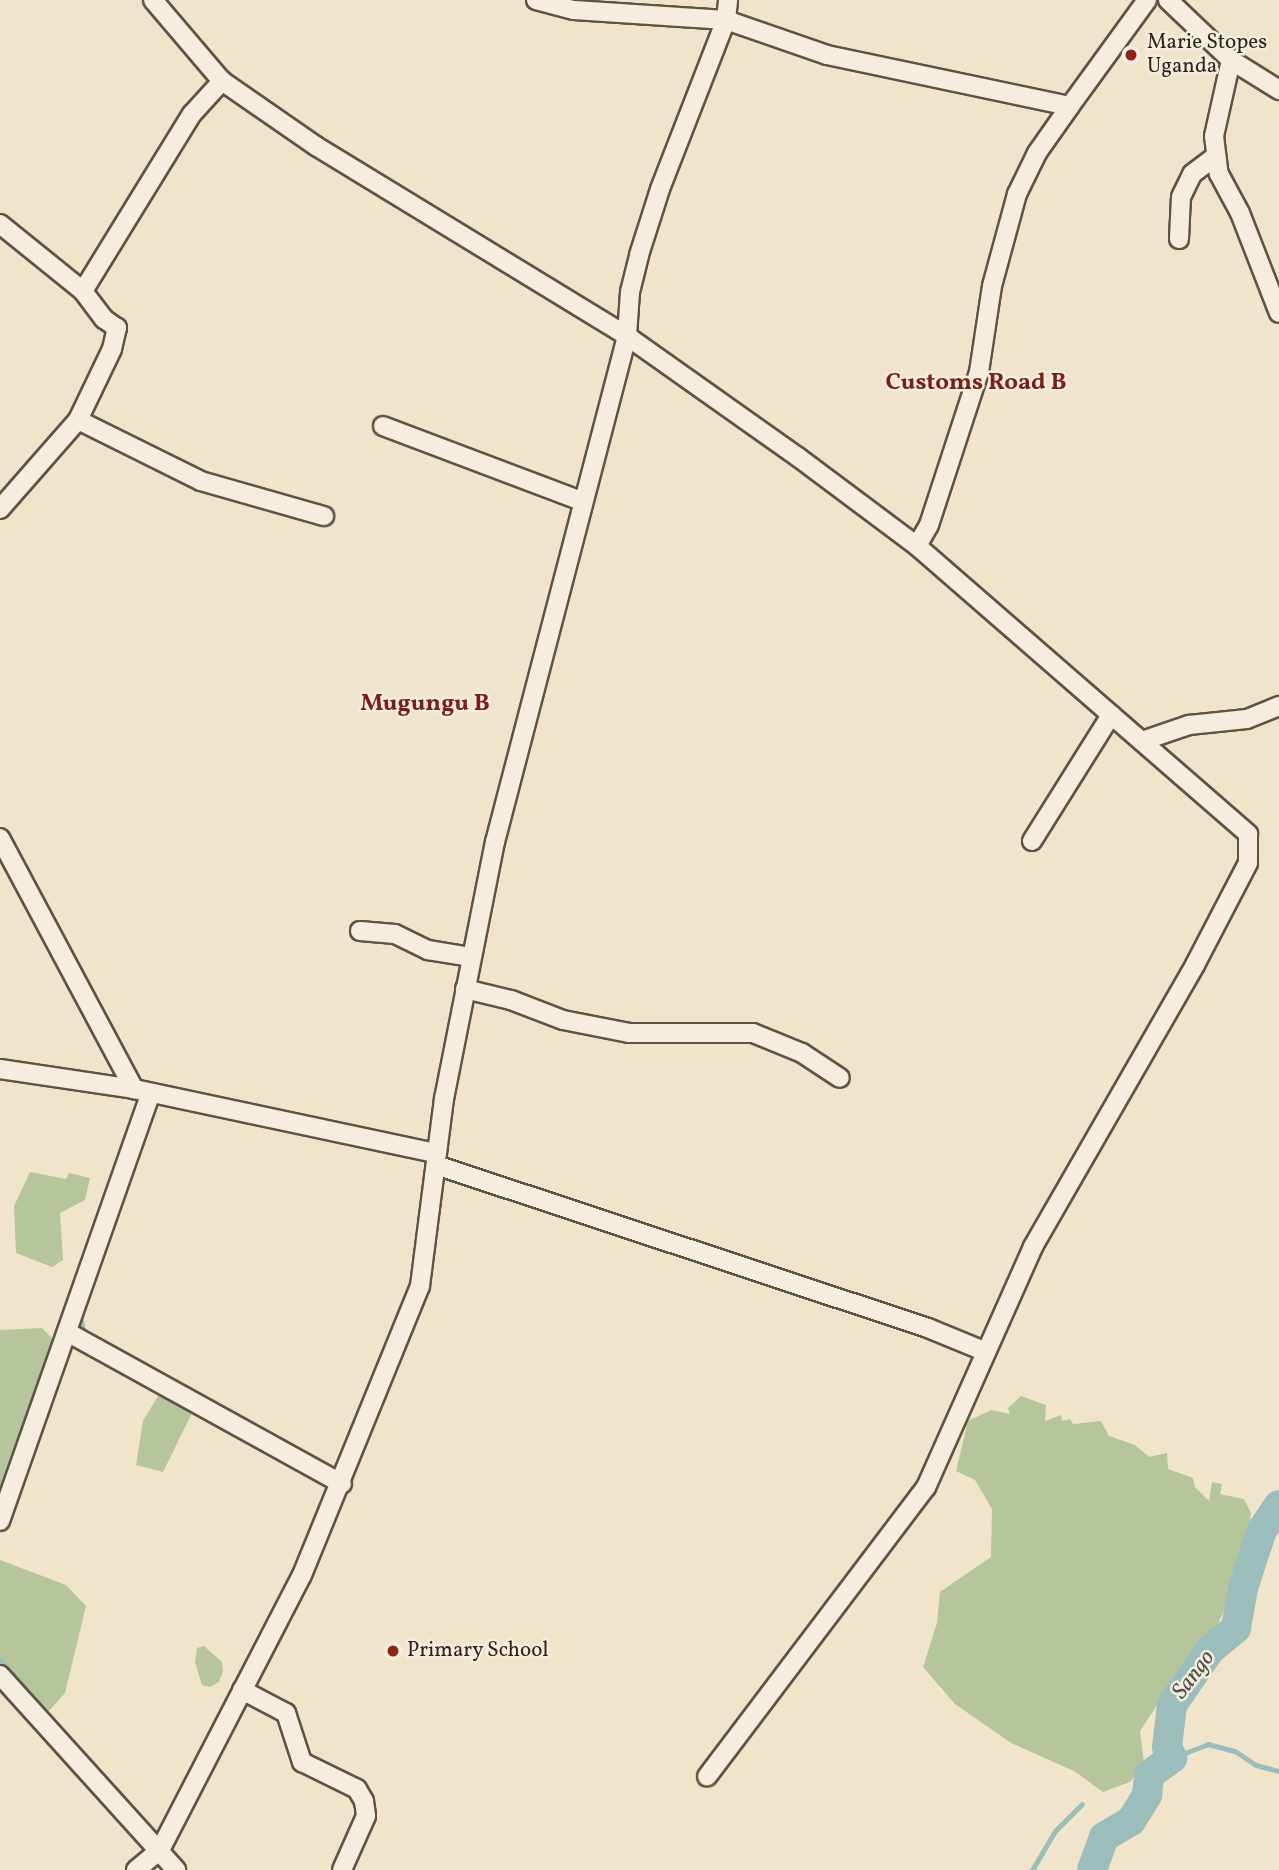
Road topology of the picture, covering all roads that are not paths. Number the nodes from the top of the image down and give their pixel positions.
1 (153, 0) edge
2 (536, 0) edge
3 (728, 0) edge
4 (1147, 0) edge
5 (1168, 0) edge
6 (726, 20) junction
7 (1231, 60) junction
8 (222, 81) junction
9 (1279, 90) edge
10 (1070, 106) junction
11 (1216, 156) junction
12 (2, 227) edge
13 (1179, 239) dead end
14 (83, 291) junction
15 (1279, 313) edge
16 (627, 336) junction
17 (78, 419) junction
18 (383, 426) dead end
19 (581, 501) junction
20 (0, 509) edge
21 (324, 516) dead end
22 (916, 546) junction
23 (1279, 706) edge
24 (1111, 715) junction
25 (1142, 741) junction
26 (0, 838) edge
27 (1032, 841) dead end
28 (360, 931) dead end
29 (471, 957) junction
30 (465, 989) junction
31 (0, 1069) edge
32 (839, 1078) dead end
33 (142, 1092) junction
34 (436, 1159) junction
35 (67, 1332) junction
36 (984, 1351) junction
37 (342, 1483) junction
38 (0, 1521) edge
39 (0, 1675) edge
40 (242, 1690) junction
41 (707, 1777) dead end
42 (159, 1850) junction
43 (136, 1870) edge
44 (176, 1870) edge
45 (342, 1870) edge

1 - 8 street
2 - 6 street
3 - 6 street
4 - 10 street
5 - 7 street
6 - 10 street
6 - 16 street
7 - 9 street
7 - 11 street
8 - 14 street
8 - 16 street
10 - 22 street
11 - 13 street
11 - 15 street
12 - 14 street
14 - 17 street
16 - 19 street
16 - 22 street
17 - 20 street
17 - 21 street
18 - 19 street
19 - 29 street
22 - 24 street
23 - 25 street
24 - 25 street
24 - 27 street
25 - 36 street
26 - 33 street
28 - 29 street
29 - 30 street
30 - 32 street
30 - 34 street
31 - 33 street
33 - 34 street
33 - 35 street
34 - 36 street
34 - 37 street
35 - 37 street
35 - 38 street
36 - 41 street
37 - 40 street
39 - 42 street
40 - 42 street
40 - 45 street
42 - 43 street
42 - 44 street

